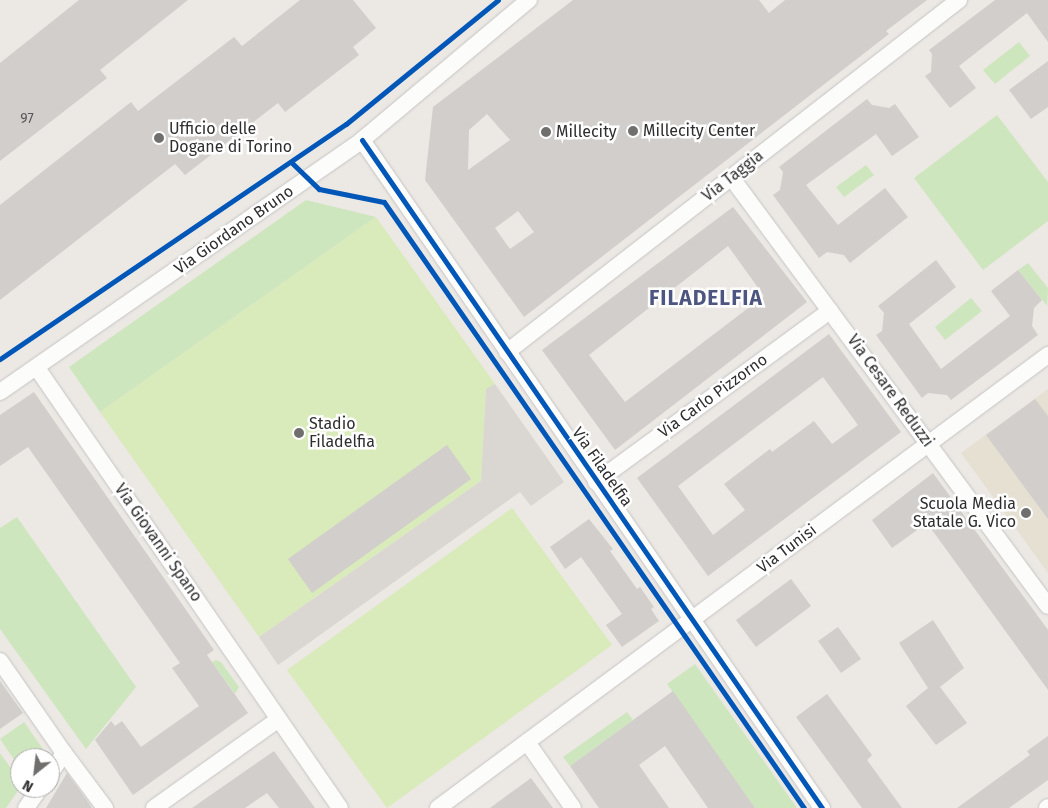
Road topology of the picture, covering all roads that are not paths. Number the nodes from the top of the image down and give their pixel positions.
1 (529, 0) edge
2 (959, 0) edge
3 (362, 140) junction
4 (731, 177) junction
5 (830, 310) junction
6 (507, 352) junction
7 (1048, 355) edge
8 (37, 368) junction
9 (0, 392) edge
10 (928, 444) junction
11 (596, 482) junction
12 (1048, 606) edge
13 (692, 620) junction
14 (0, 661) edge
15 (279, 719) junction
16 (527, 742) junction
17 (64, 753) junction
18 (60, 759) edge
19 (105, 808) edge
20 (154, 808) edge
21 (340, 808) edge
22 (438, 808) edge
23 (573, 808) edge
24 (822, 808) edge

1 - 3 street, Via Giordano Bruno
2 - 4 street, Via Taggia
3 - 6 street, Via Filadelfia
3 - 8 street, Via Giordano Bruno
4 - 5 street, Via Cesare Reduzzi
4 - 6 street, Via Taggia
5 - 10 street, Via Cesare Reduzzi
5 - 11 street, Via Carlo Pizzorno
6 - 11 street, Via Filadelfia
7 - 10 street, Via Tunisi
8 - 9 street, Via Giordano Bruno
8 - 15 street, Via Giovanni Spano
10 - 12 street, Via Cesare Reduzzi
10 - 13 street, Via Tunisi
11 - 13 street, Via Filadelfia
13 - 16 street, Via Tunisi
13 - 24 street, Via Filadelfia
14 - 17 street
15 - 20 street
15 - 21 street, Via Giovanni Spano
16 - 22 street, Via Tunisi
16 - 23 street
17 - 18 street
17 - 19 street

